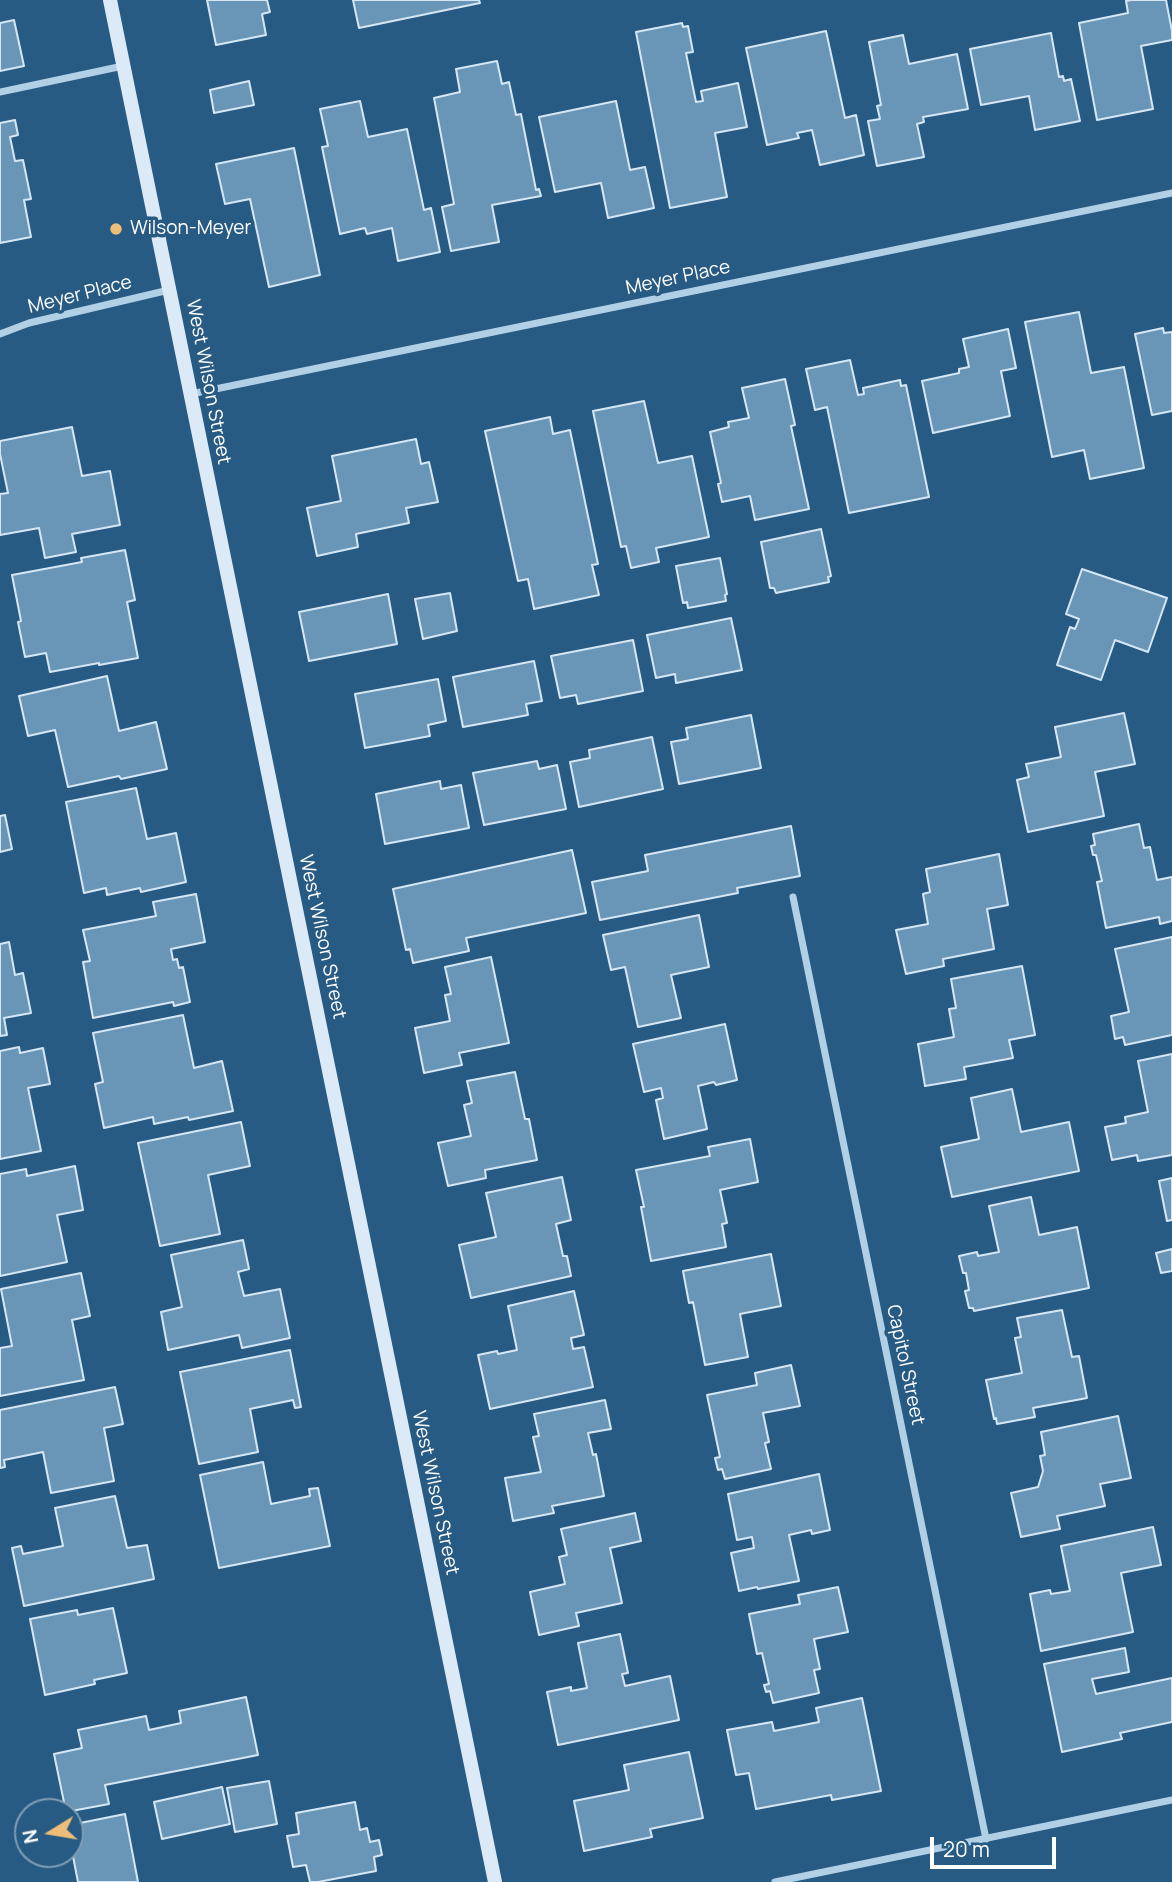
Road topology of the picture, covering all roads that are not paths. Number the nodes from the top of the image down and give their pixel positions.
1 (110, 0) edge
2 (124, 65) junction
3 (0, 92) edge
4 (1172, 193) edge
5 (169, 290) junction
6 (0, 334) edge
7 (190, 394) junction
8 (793, 897) dead end
9 (1172, 1800) edge
10 (986, 1839) junction
11 (495, 1882) edge
12 (775, 1882) edge

1 - 2 street, West Wilson Street
2 - 3 street
2 - 5 street, West Wilson Street
4 - 7 street, Meyer Place
5 - 6 street, Meyer Place
5 - 7 street, West Wilson Street
7 - 11 street, West Wilson Street
8 - 10 street, Capitol Street
9 - 10 street
10 - 12 street

